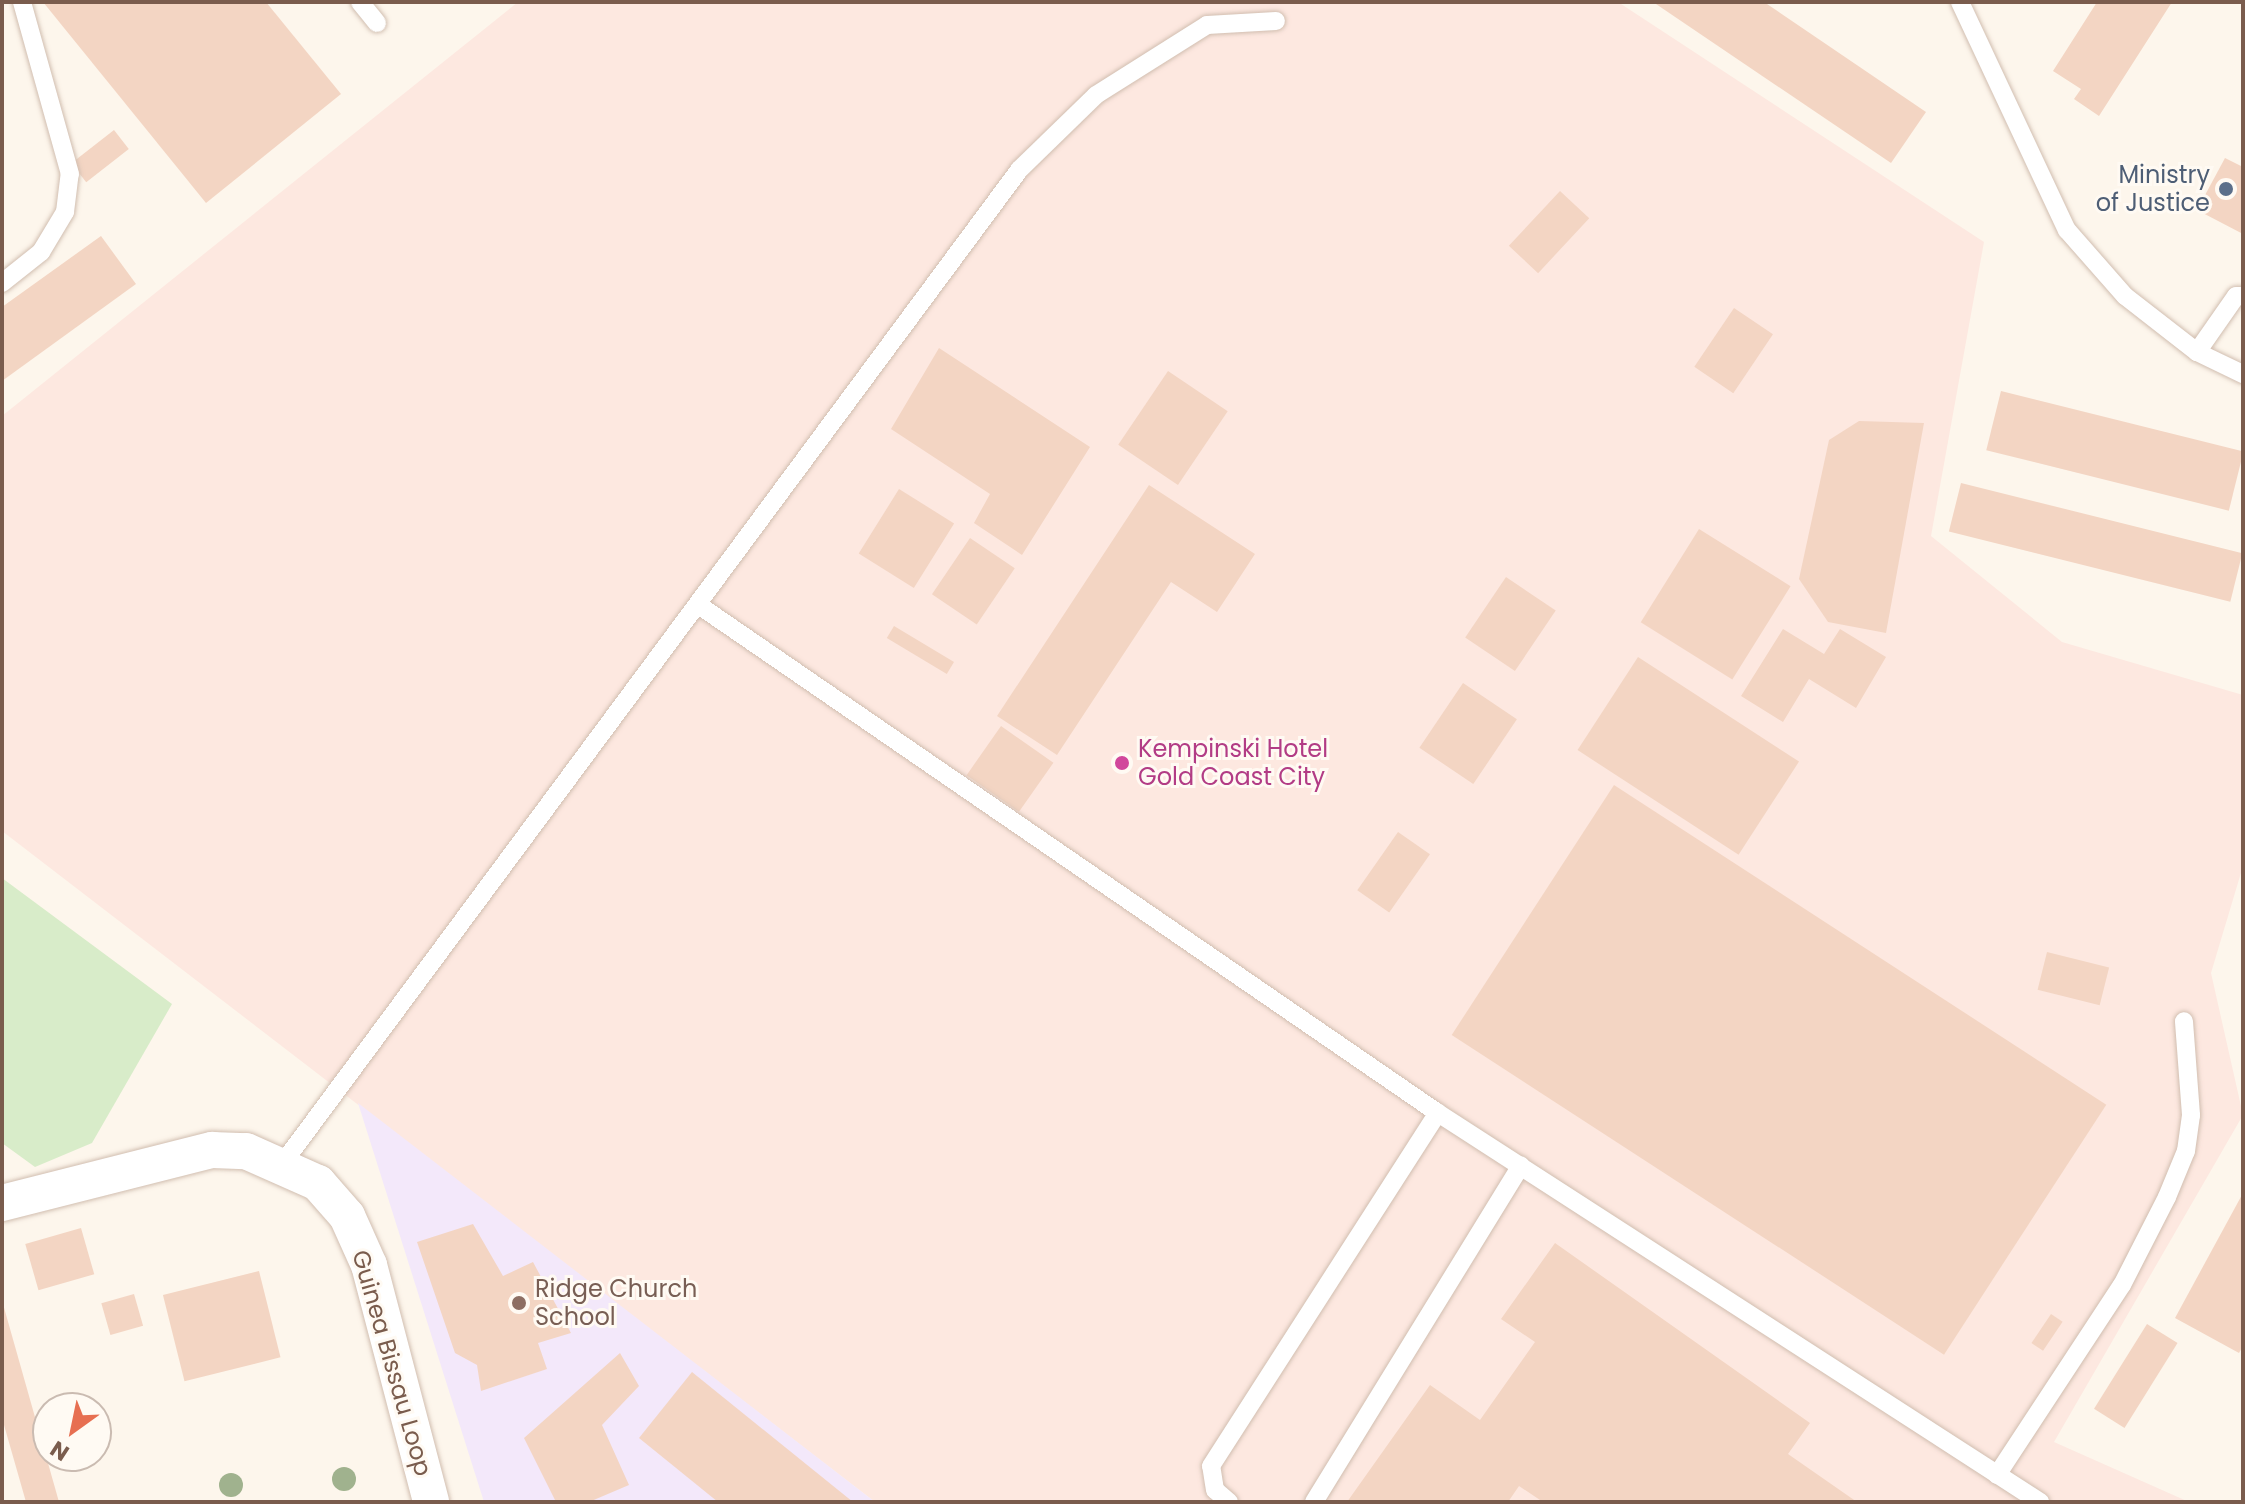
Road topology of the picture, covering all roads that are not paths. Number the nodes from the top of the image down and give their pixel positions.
1 (22, 2) edge
2 (360, 2) edge
3 (1960, 2) edge
4 (1276, 21) dead end
5 (377, 23) dead end
6 (2, 283) edge
7 (2243, 296) edge
8 (2197, 352) junction
9 (2243, 374) edge
10 (700, 606) junction
11 (2184, 1021) dead end
12 (1438, 1113) junction
13 (283, 1163) junction
14 (1521, 1166) junction
15 (2, 1203) edge
16 (1997, 1475) junction
17 (431, 1502) edge
18 (1229, 1502) edge
19 (1314, 1502) edge
20 (2040, 1502) edge

1 - 6 lane
2 - 5 lane
3 - 8 lane
4 - 10 lane
7 - 8 lane
8 - 9 lane
10 - 12 lane
10 - 13 lane
11 - 16 lane
12 - 14 lane
12 - 18 lane
13 - 15 street, Guinea Bissau Loop
13 - 17 street, Guinea Bissau Loop
14 - 16 lane
14 - 19 lane
16 - 20 lane

